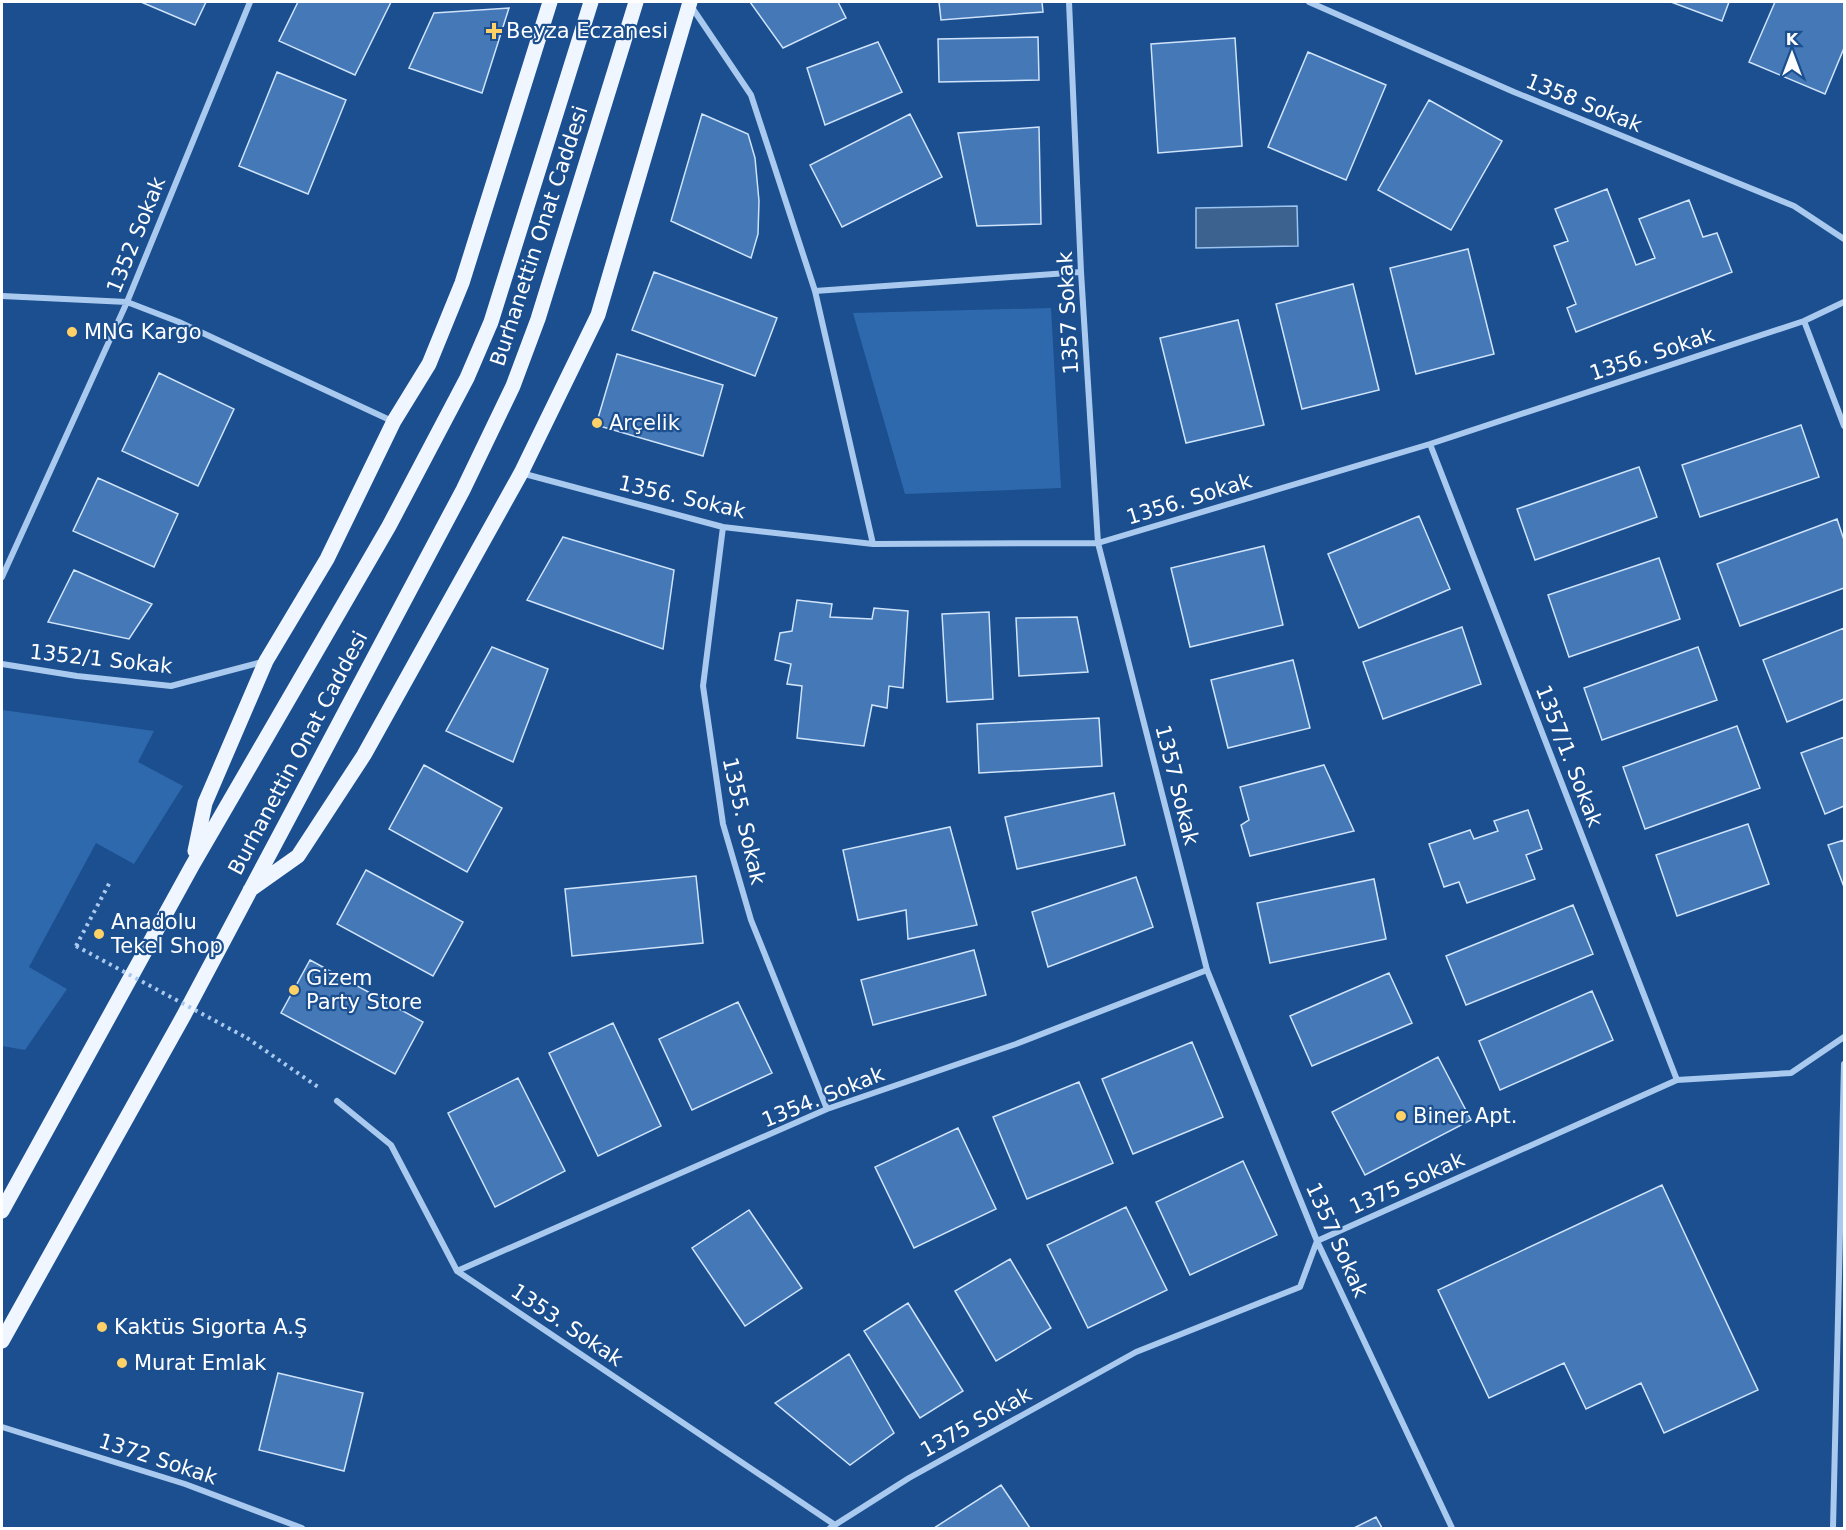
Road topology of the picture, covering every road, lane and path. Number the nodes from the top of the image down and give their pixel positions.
1 (250, 2) edge
2 (550, 2) edge
3 (591, 2) edge
4 (636, 2) edge
5 (690, 2) edge
6 (1069, 2) edge
7 (1309, 2) edge
8 (1845, 238) edge
9 (1081, 272) junction
10 (815, 291) junction
11 (2, 296) edge
12 (127, 302) junction
13 (1845, 302) edge
14 (1803, 321) junction
15 (394, 421) junction
16 (1845, 426) edge
17 (1430, 444) junction
18 (521, 473) junction
19 (723, 527) junction
20 (1098, 543) junction
21 (873, 544) junction
22 (2, 577) edge
23 (266, 661) junction
24 (2, 664) edge
25 (192, 866) junction
26 (111, 880) dead end
27 (248, 892) junction
28 (1207, 970) junction
29 (1845, 1037) edge
30 (1845, 1064) edge
31 (309, 1080) dead end
32 (1677, 1080) junction
33 (337, 1101) dead end
34 (827, 1109) junction
35 (2, 1211) edge
36 (1317, 1241) junction
37 (457, 1271) junction
38 (2, 1341) edge
39 (2, 1427) edge
40 (833, 1527) edge
41 (302, 1528) edge
42 (1452, 1528) edge
43 (1833, 1528) edge

1 - 12 street, 1352 Sokak
2 - 15 main road, Burhanettin Onat Caddesi
3 - 25 main road, Burhanettin Onat Caddesi
4 - 27 main road, Burhanettin Onat Caddesi
5 - 10 street
5 - 18 main road, Burhanettin Onat Caddesi
6 - 9 street, 1357 Sokak
7 - 8 street, 1358 Sokak
9 - 10 street
9 - 20 street, 1357 Sokak
10 - 21 street
11 - 12 street
12 - 15 street
12 - 22 street, 1352 Sokak
13 - 14 street, 1356. Sokak
14 - 16 street
14 - 17 street, 1356. Sokak
15 - 23 main road, Burhanettin Onat Caddesi
17 - 20 street, 1356. Sokak
17 - 32 street, 1357/1. Sokak
18 - 19 street, 1356. Sokak
18 - 27 main road, Burhanettin Onat Caddesi
19 - 21 street, 1356. Sokak
19 - 34 street, 1355. Sokak
20 - 21 street, 1356. Sokak
20 - 28 street, 1357 Sokak
23 - 24 street, 1352/1 Sokak
23 - 25 main road, Burhanettin Onat Caddesi
25 - 35 main road, Burhanettin Onat Caddesi
26 - 31 path, bridge
27 - 38 main road
28 - 34 street, 1354. Sokak
28 - 36 street, 1357 Sokak
29 - 32 street, 1375 Sokak
30 - 43 street
32 - 36 street, 1375 Sokak
33 - 37 street, 1353. Sokak
34 - 37 street, 1354. Sokak
36 - 40 street, 1375 Sokak
36 - 42 street, 1357 Sokak
37 - 40 street, 1353. Sokak
39 - 41 street, 1372 Sokak

